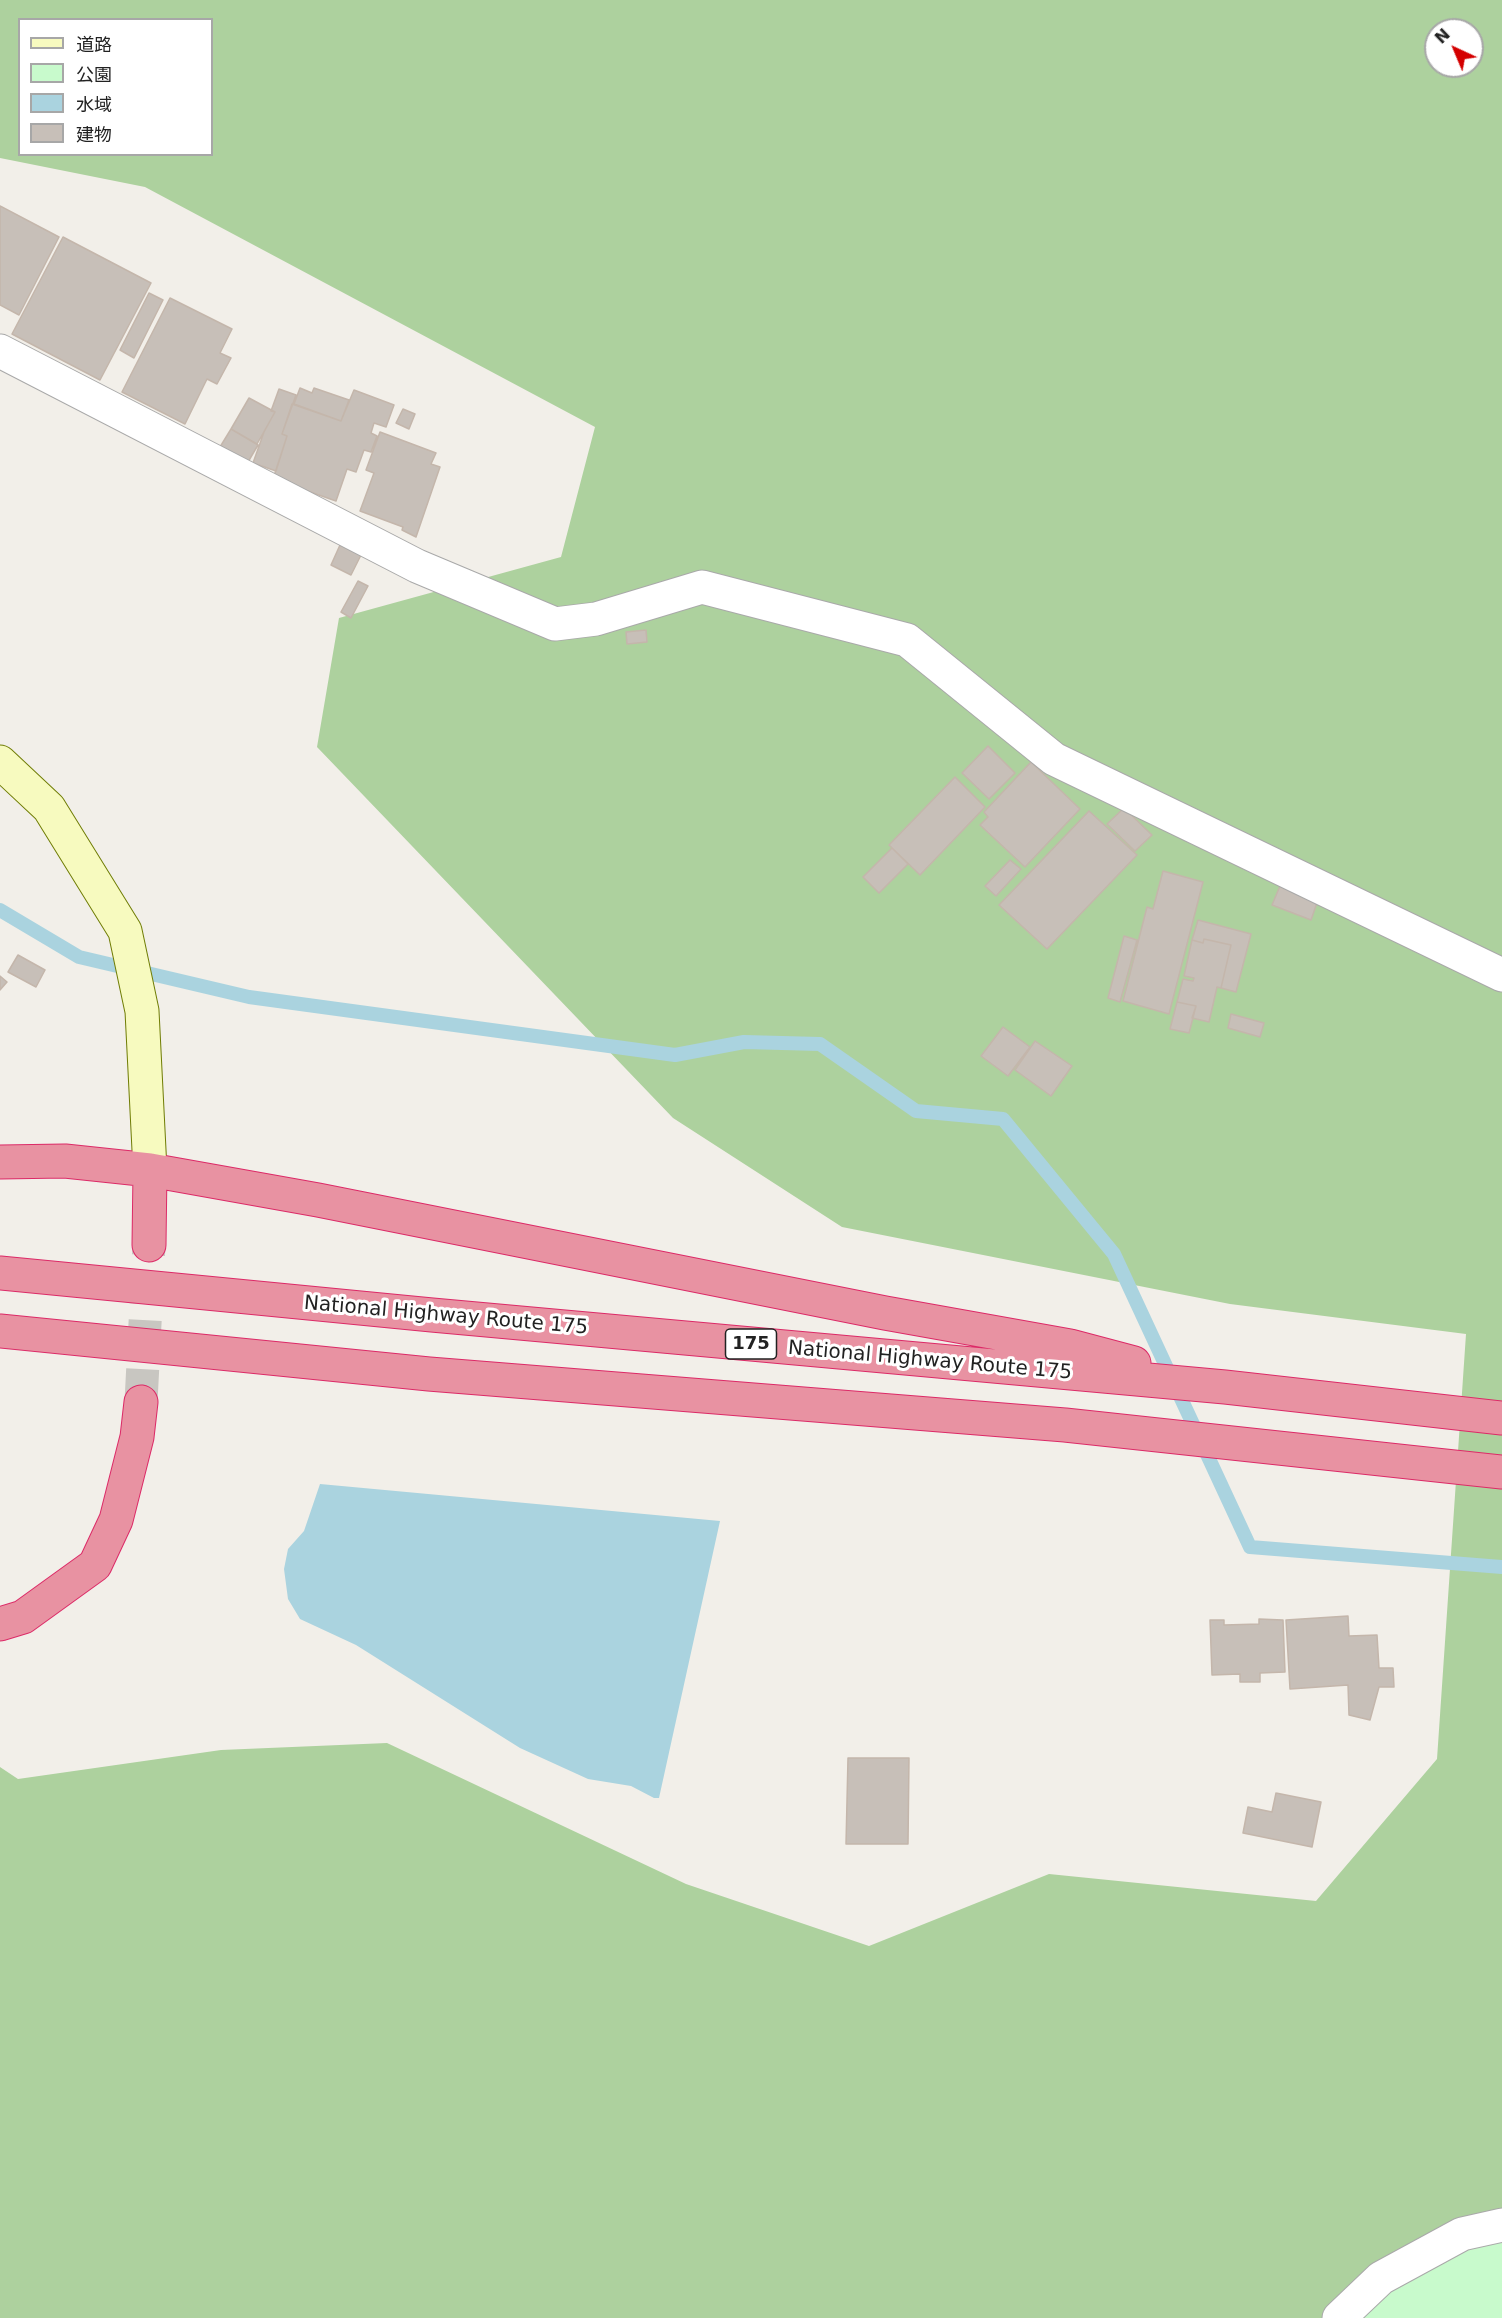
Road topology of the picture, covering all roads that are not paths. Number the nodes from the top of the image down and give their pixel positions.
1 (0, 351) edge
2 (0, 762) edge
3 (1502, 975) edge
4 (0, 1162) edge
5 (150, 1170) junction
6 (149, 1245) tunnel mouth
7 (0, 1273) edge
8 (0, 1330) edge
9 (1225, 1387) junction
10 (141, 1402) tunnel mouth
11 (1502, 1418) edge
12 (1502, 1472) edge
13 (0, 1624) edge
14 (1502, 2225) edge
15 (1339, 2318) edge

1 - 3 street
2 - 5 street
4 - 5 highway
5 - 6 highway
5 - 9 highway
7 - 9 highway, National Highway Route 175 / 175
8 - 12 highway
9 - 11 highway, National Highway Route 175 / 175
10 - 13 highway
14 - 15 street

